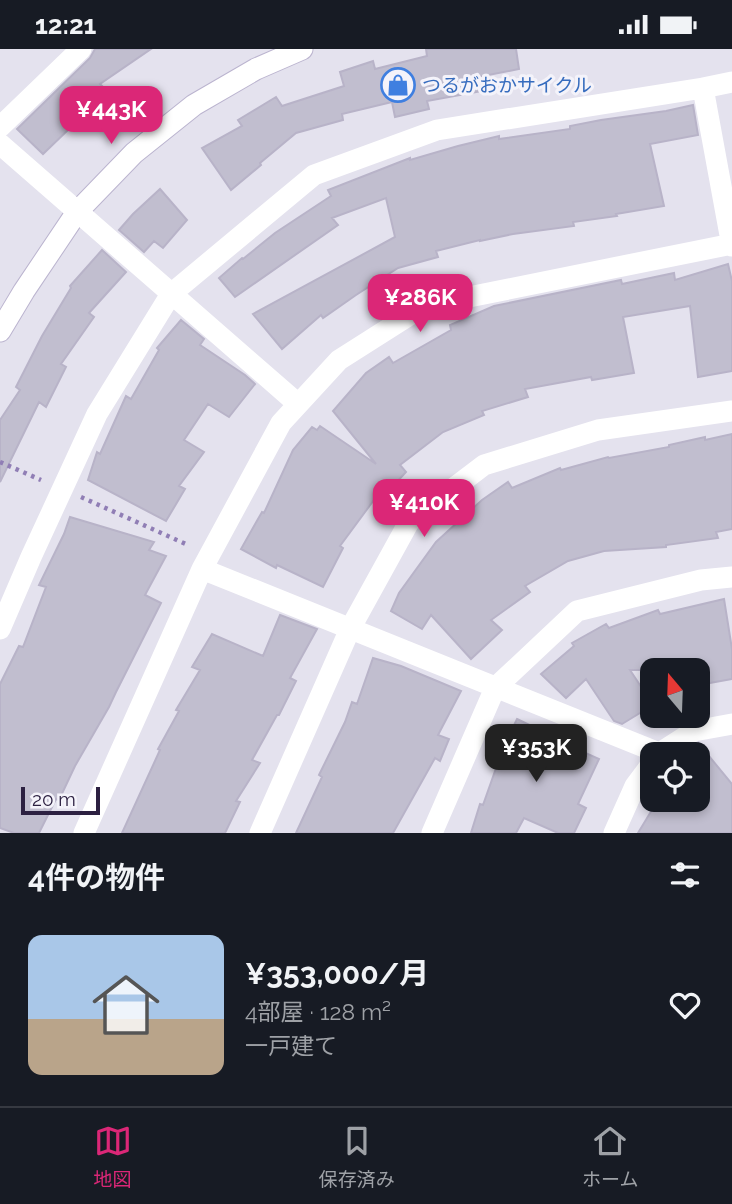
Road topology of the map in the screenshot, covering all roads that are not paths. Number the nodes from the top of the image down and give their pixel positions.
1 (80, 49) edge
2 (302, 49) edge
3 (732, 82) edge
4 (703, 87) junction
5 (0, 127) edge
6 (0, 144) edge
7 (77, 212) junction
8 (732, 245) edge
9 (171, 294) junction
10 (0, 331) edge
11 (298, 404) junction
12 (732, 411) edge
13 (206, 562) junction
14 (732, 577) edge
15 (0, 629) edge
16 (350, 629) junction
17 (495, 688) junction
18 (732, 724) edge
19 (677, 742) edge
20 (640, 746) edge
21 (640, 779) edge
22 (84, 833) edge
23 (260, 833) edge
24 (432, 833) edge
25 (614, 833) edge

1 - 5 street
2 - 7 street
3 - 4 street
4 - 8 street
4 - 9 street
6 - 7 street
7 - 9 street
7 - 10 street
8 - 11 street
9 - 11 street
9 - 15 street
11 - 13 street
12 - 16 street
13 - 16 street
13 - 22 street
14 - 17 street
16 - 17 street
16 - 23 street
17 - 20 street
17 - 24 street
18 - 19 street
21 - 25 street

